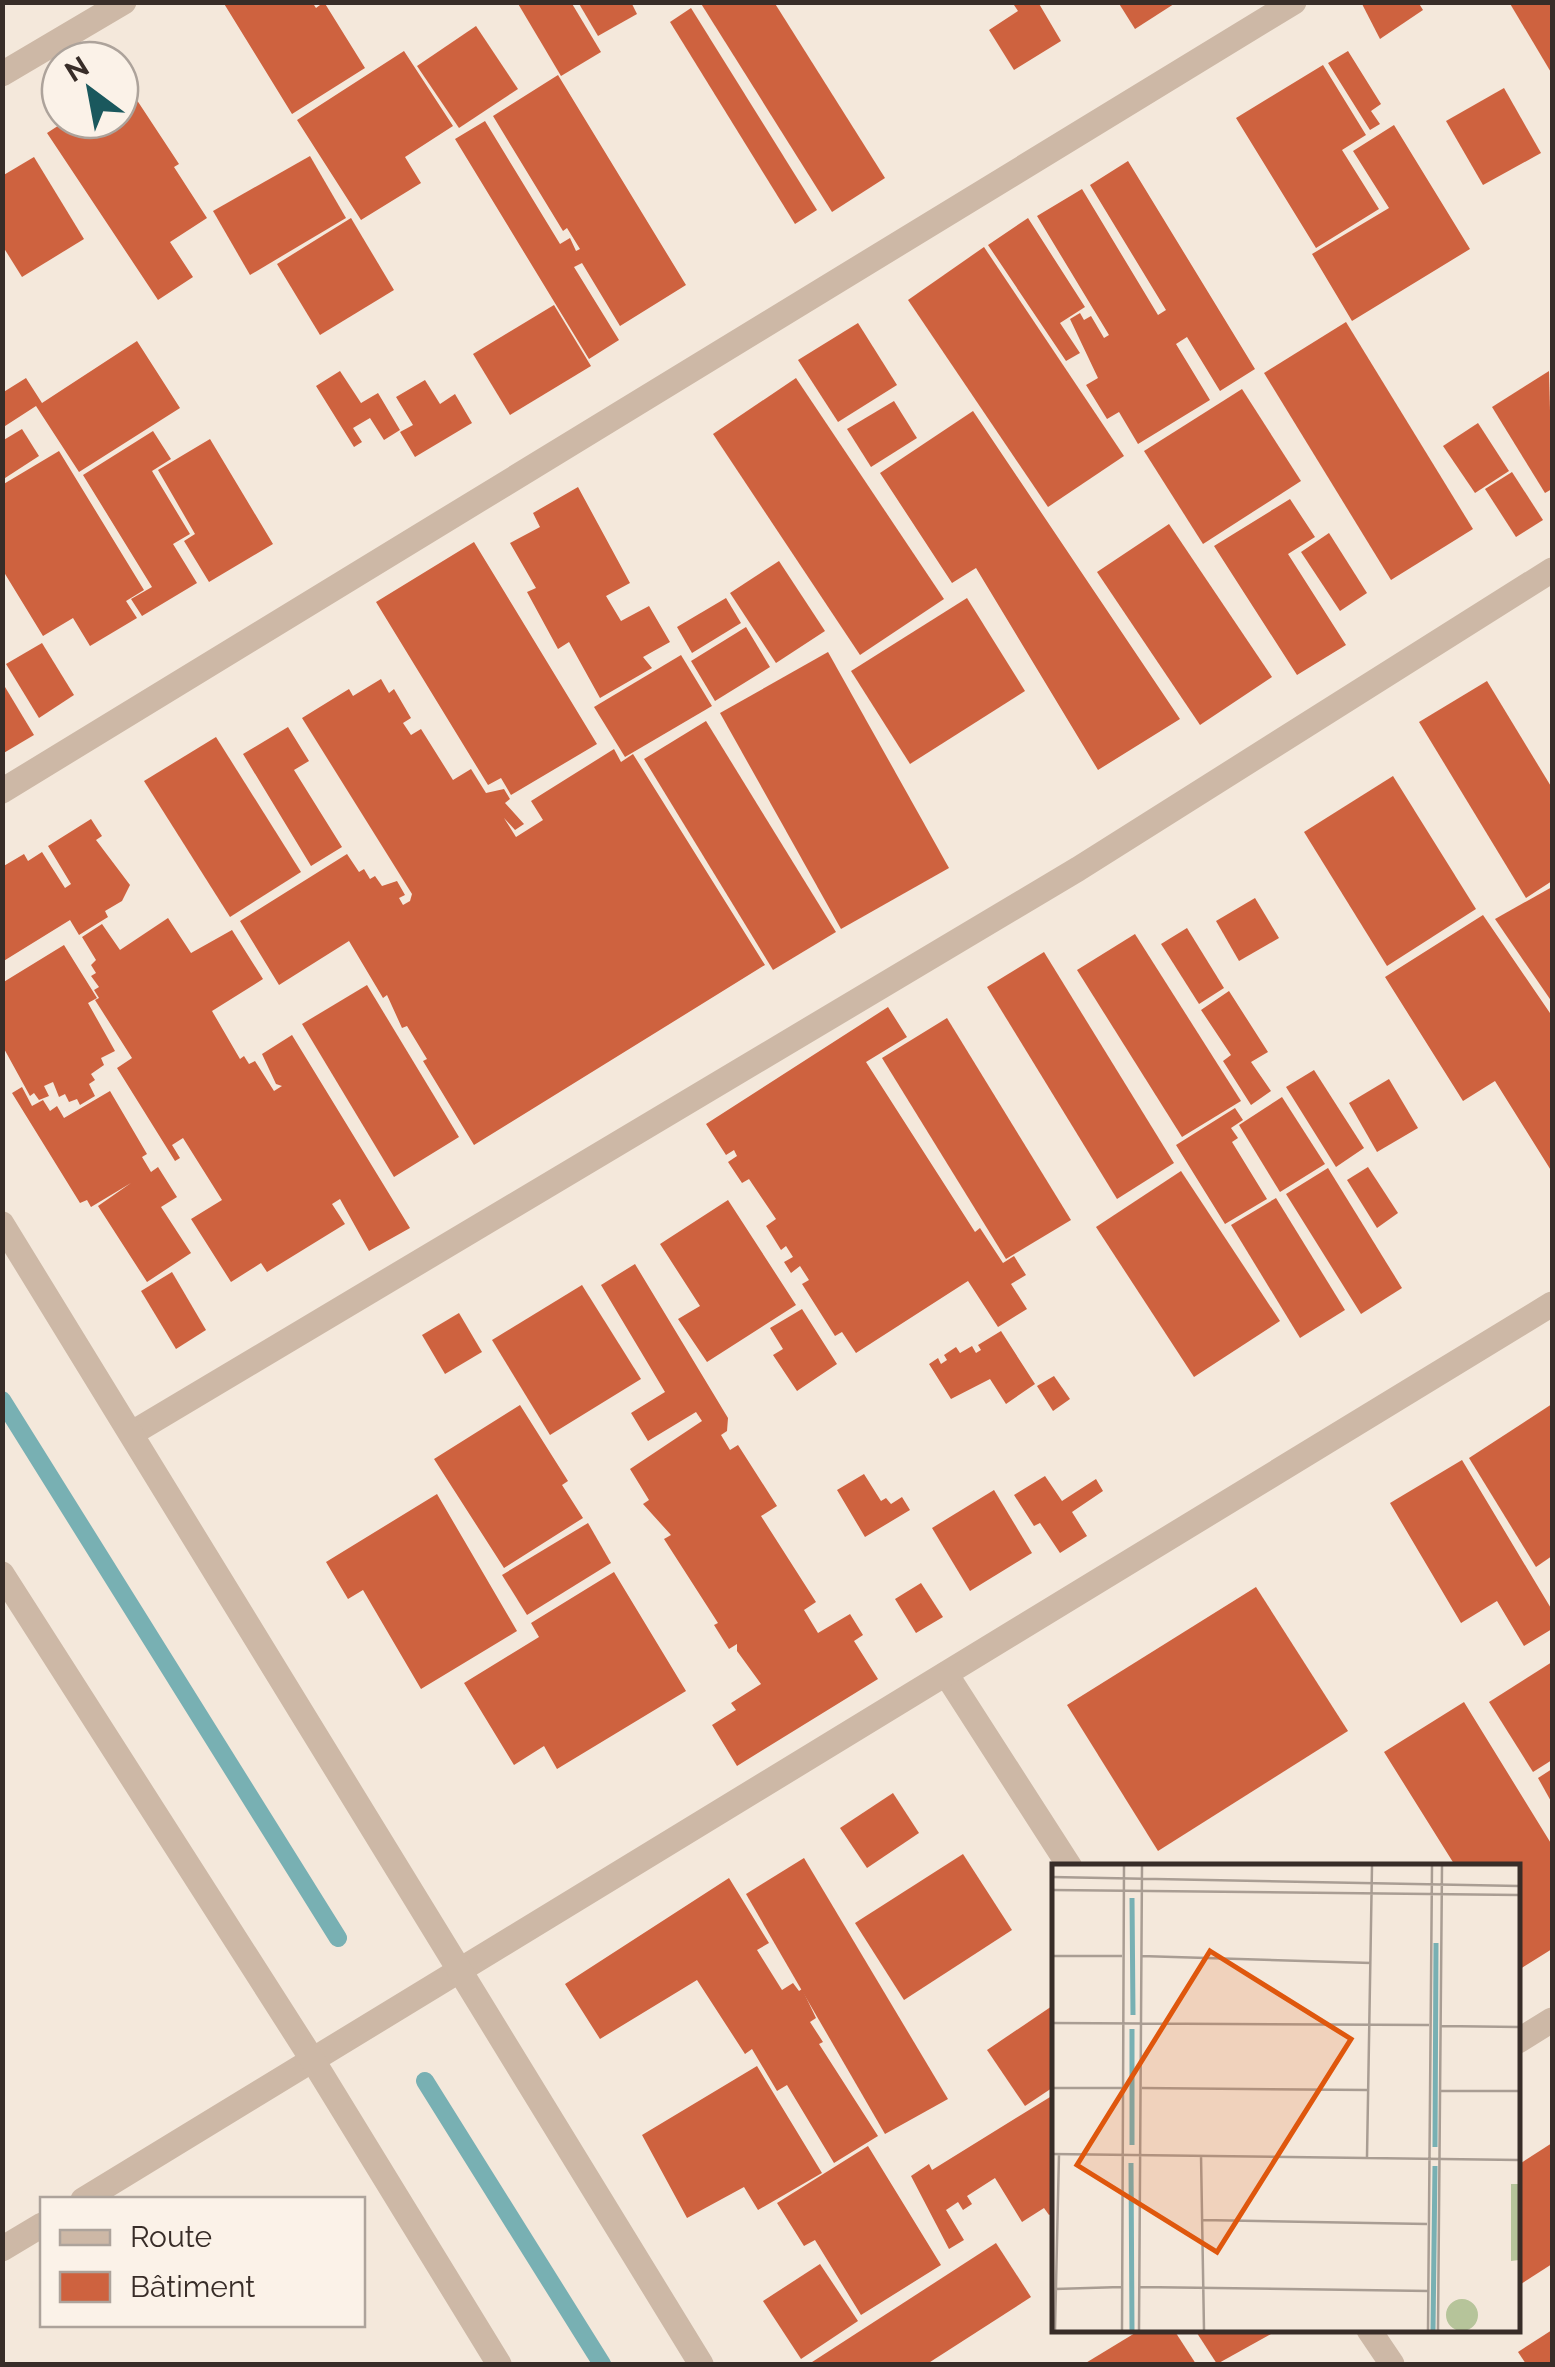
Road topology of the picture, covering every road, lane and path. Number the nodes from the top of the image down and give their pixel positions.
1 (124, 2) edge
2 (1294, 2) edge
3 (2, 74) edge
4 (1552, 570) edge
5 (2, 791) edge
6 (2, 1224) edge
7 (1552, 1304) edge
8 (134, 1432) junction
9 (2, 1574) edge
10 (946, 1674) junction
11 (1068, 1864) edge
12 (458, 1972) junction
13 (1552, 2020) edge
14 (1520, 2040) edge
15 (312, 2059) junction
16 (88, 2197) edge
17 (40, 2225) edge
18 (2, 2249) edge
19 (1370, 2332) edge
20 (499, 2364) edge
21 (701, 2364) edge
22 (1392, 2364) edge

1 - 3 street
2 - 5 street
4 - 8 street
6 - 8 street
7 - 10 street
8 - 12 street
9 - 15 street
10 - 11 street
10 - 12 street
12 - 15 street
12 - 21 street
13 - 14 street
15 - 16 street
15 - 20 street
17 - 18 street
19 - 22 street

